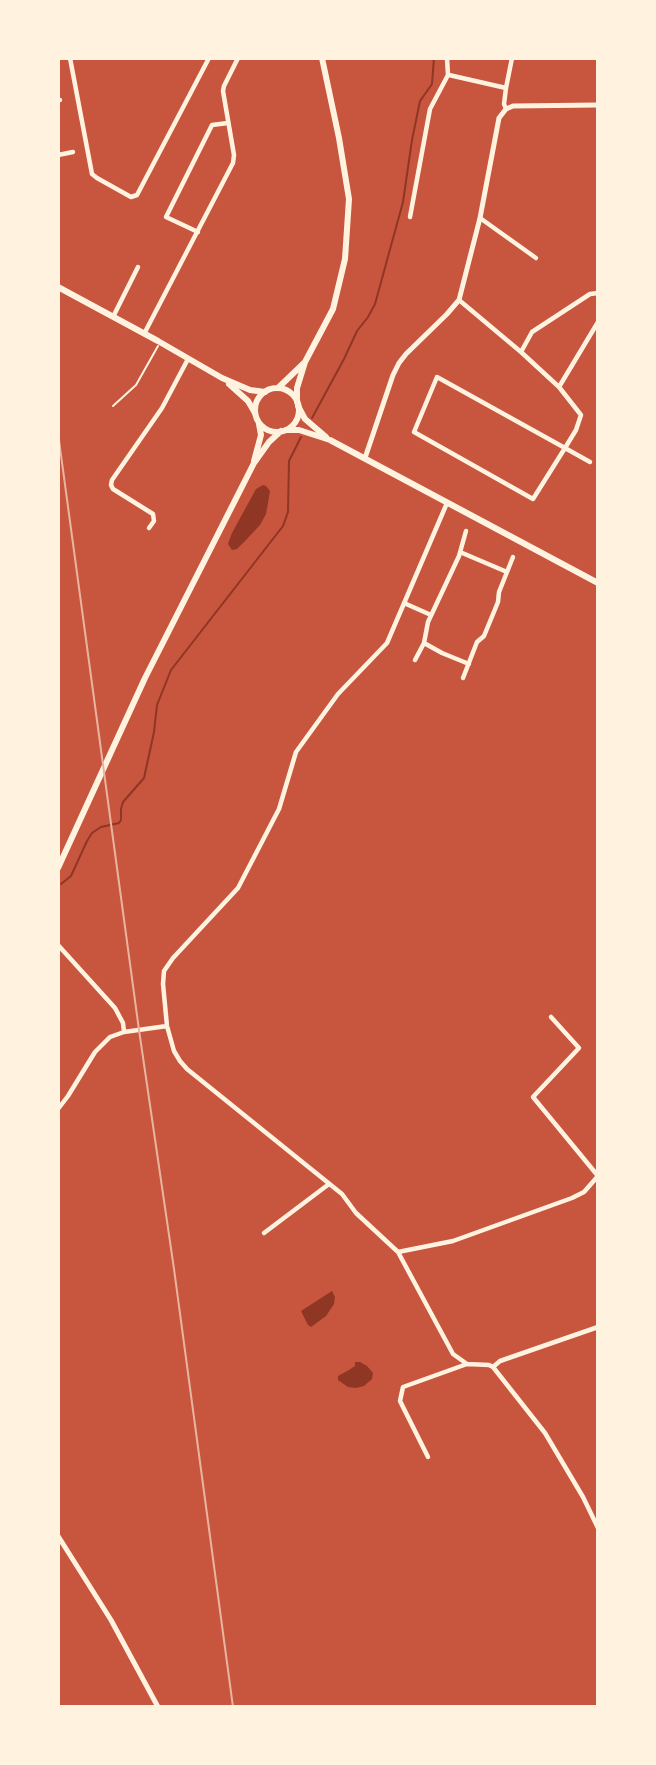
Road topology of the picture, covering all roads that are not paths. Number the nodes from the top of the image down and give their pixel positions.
1 (70, 58) edge
2 (209, 58) edge
3 (238, 58) edge
4 (322, 58) edge
5 (447, 58) edge
6 (512, 58) edge
7 (448, 75) junction
8 (506, 88) junction
9 (598, 106) edge
10 (506, 108) junction
11 (228, 123) junction
12 (73, 152) dead end
13 (58, 155) edge
14 (410, 217) dead end
15 (480, 218) junction
16 (198, 232) junction
17 (536, 258) dead end
18 (138, 267) dead end
19 (58, 287) edge
20 (598, 293) edge
21 (458, 300) junction
22 (113, 317) junction
23 (598, 323) edge
24 (144, 334) junction
25 (160, 343) junction
26 (521, 352) junction
27 (188, 359) junction
28 (305, 362) junction
29 (222, 378) junction
30 (559, 387) junction
31 (278, 388) junction
32 (265, 392) junction
33 (298, 404) junction
34 (113, 406) dead end
35 (255, 413) junction
36 (259, 423) junction
37 (284, 431) junction
38 (330, 440) junction
39 (565, 448) junction
40 (365, 458) junction
41 (590, 462) dead end
42 (254, 463) junction
43 (448, 502) junction
44 (149, 528) dead end
45 (466, 531) dead end
46 (460, 552) junction
47 (513, 557) dead end
48 (507, 572) junction
49 (598, 583) edge
50 (404, 603) junction
51 (431, 615) junction
52 (424, 643) junction
53 (415, 660) dead end
54 (469, 664) junction
55 (463, 678) dead end
56 (58, 868) edge
57 (58, 945) edge
58 (551, 1017) dead end
59 (167, 1027) junction
60 (124, 1032) junction
61 (58, 1109) edge
62 (598, 1176) edge
63 (329, 1184) junction
64 (264, 1233) dead end
65 (398, 1252) junction
66 (598, 1327) edge
67 (467, 1364) junction
68 (493, 1367) junction
69 (428, 1457) dead end
70 (598, 1528) edge
71 (58, 1536) edge
72 (159, 1707) edge

1 - 2 street
3 - 11 street
4 - 28 main road
5 - 7 street
6 - 8 street
7 - 8 street
7 - 14 street
8 - 10 street
9 - 10 street
10 - 15 street
11 - 16 street
11 - 16 street
12 - 13 street
15 - 17 street
15 - 21 street
16 - 24 street
18 - 22 street
19 - 22 main road
20 - 26 street
21 - 26 street
21 - 40 street
22 - 24 main road
23 - 30 street
24 - 25 main road
25 - 27 main road
25 - 34 lane
26 - 30 street
27 - 29 main road
27 - 44 street
28 - 31 main road
28 - 33 main road
29 - 32 main road
29 - 35 main road
30 - 39 street
31 - 32 main road
31 - 33 main road
32 - 35 main road
33 - 37 main road
33 - 38 main road
35 - 36 main road
36 - 37 main road
36 - 42 main road
37 - 38 main road
37 - 42 main road
38 - 40 main road
39 - 39 street
39 - 41 street
40 - 43 main road
42 - 56 main road
43 - 49 main road
43 - 50 street
45 - 46 street
46 - 48 street
46 - 51 street
47 - 48 street
48 - 54 street
50 - 51 street
50 - 59 street
51 - 52 street
52 - 53 street
52 - 54 street
54 - 55 street
57 - 60 street
58 - 62 street
59 - 60 street
59 - 63 street
60 - 61 street
62 - 65 street
63 - 64 street
63 - 65 street
65 - 67 street
66 - 68 street
67 - 68 street
67 - 69 street
68 - 70 street
71 - 72 street

